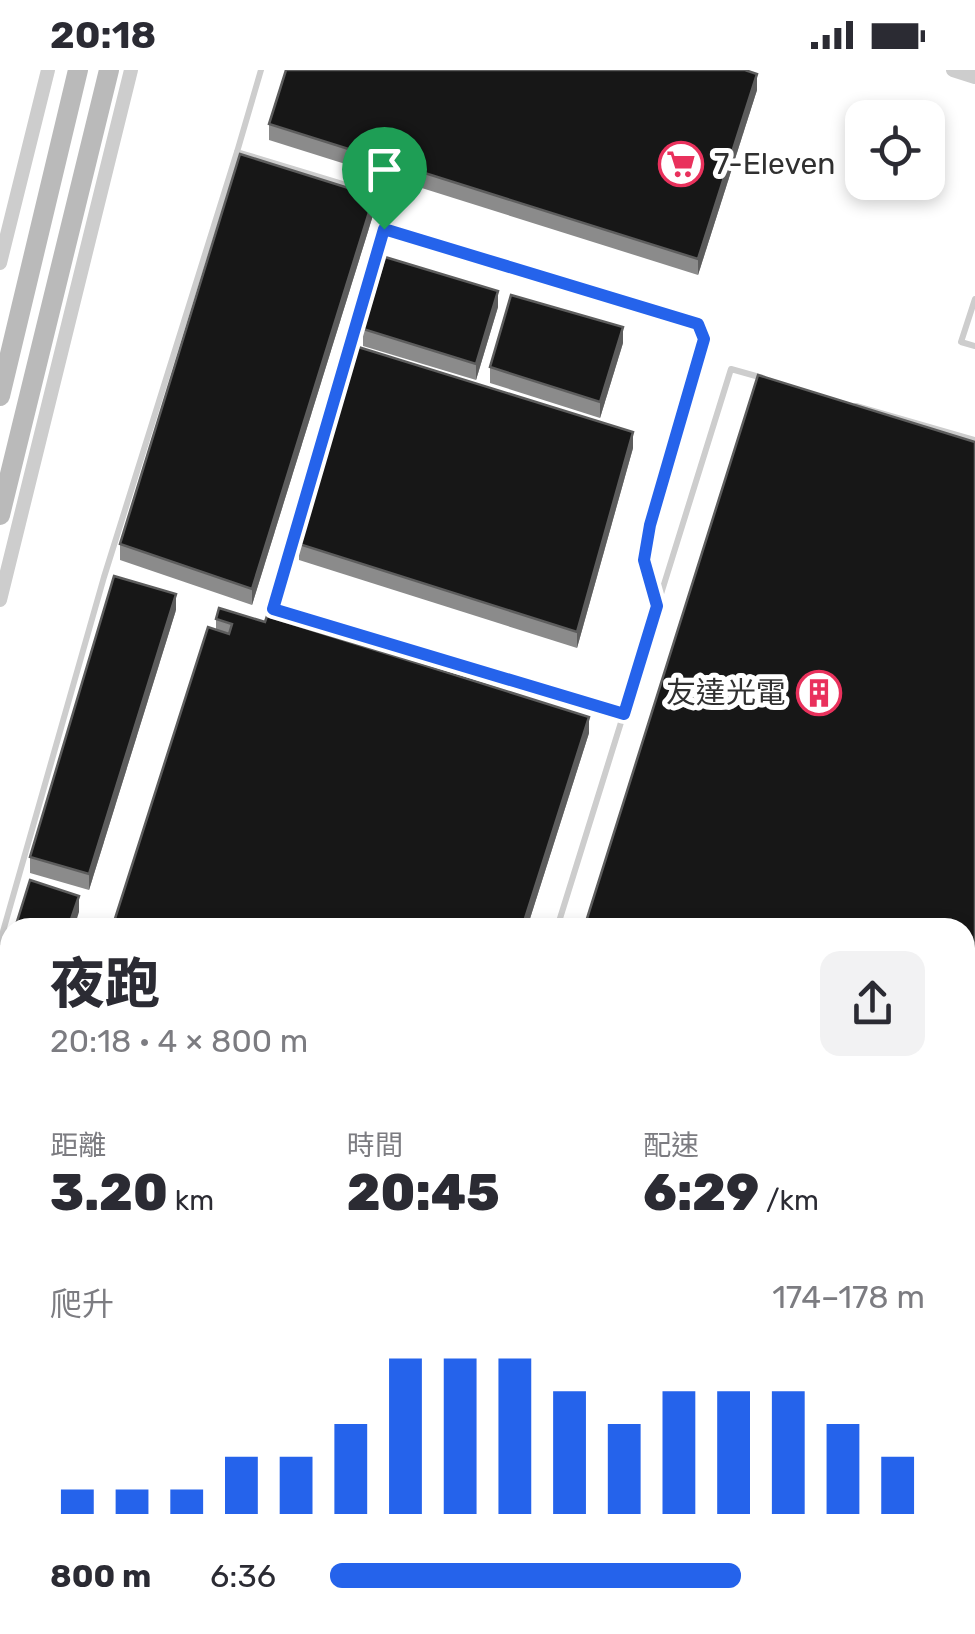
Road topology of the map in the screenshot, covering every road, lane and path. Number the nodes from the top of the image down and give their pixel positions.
1 (48, 70) edge
2 (78, 70) edge
3 (109, 70) edge
4 (130, 70) edge
5 (261, 70) edge
6 (954, 70) edge
7 (975, 77) edge
8 (237, 152) junction
9 (384, 229) junction
10 (0, 263) edge
11 (975, 299) edge
12 (975, 346) edge
13 (769, 380) edge
14 (0, 396) edge
15 (844, 402) edge
16 (975, 440) edge
17 (0, 515) edge
18 (6, 543) edge
19 (4, 563) edge
20 (0, 600) edge
21 (657, 606) junction
22 (624, 714) junction
23 (7, 918) edge
24 (560, 918) edge

1 - 10 street
2 - 14 street
3 - 17 street
4 - 18 street
5 - 8 lane
6 - 7 street
8 - 9 lane
8 - 23 lane
9 - 21 lane
9 - 22 lane
11 - 12 lane
13 - 21 lane
15 - 16 lane
18 - 19 street
19 - 20 street
21 - 22 lane
22 - 24 lane

